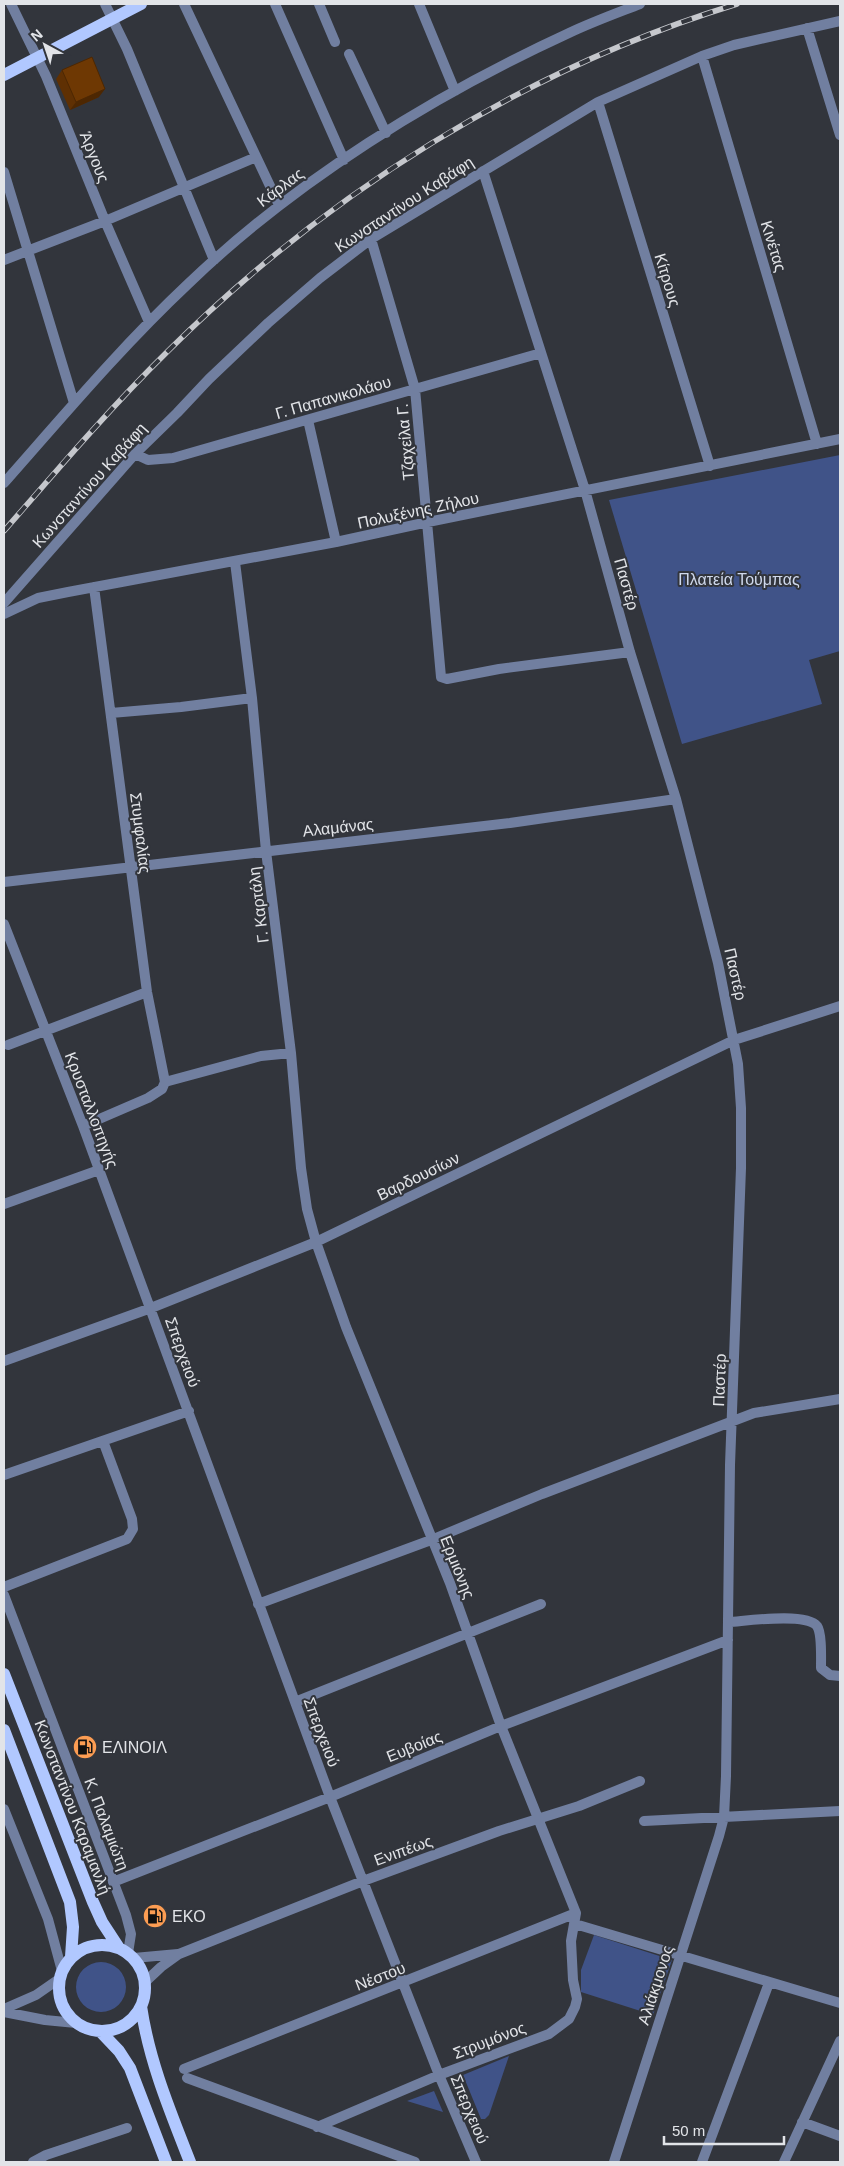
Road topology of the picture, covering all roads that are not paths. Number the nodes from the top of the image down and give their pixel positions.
1 (11, 4) edge
2 (105, 4) edge
3 (141, 4) edge
4 (184, 4) edge
5 (276, 4) edge
6 (319, 4) edge
7 (419, 4) edge
8 (640, 4) edge
9 (113, 18) junction
10 (840, 21) edge
11 (807, 28) junction
12 (335, 42) dead end
13 (348, 54) dead end
14 (702, 56) junction
15 (36, 58) junction
16 (4, 75) edge
17 (455, 91) junction
18 (598, 102) junction
19 (386, 134) junction
20 (840, 135) edge
21 (256, 157) junction
22 (344, 160) junction
23 (483, 170) junction
24 (4, 172) edge
25 (184, 187) junction
26 (279, 205) junction
27 (104, 220) junction
28 (371, 239) junction
29 (27, 251) junction
30 (4, 260) edge
31 (214, 260) junction
32 (149, 322) junction
33 (541, 353) junction
34 (415, 389) junction
35 (74, 403) junction
36 (308, 420) junction
37 (840, 440) edge
38 (817, 444) junction
39 (135, 454) junction
40 (710, 466) junction
41 (4, 482) edge
42 (585, 490) junction
43 (428, 522) junction
44 (336, 542) junction
45 (235, 562) junction
46 (94, 587) junction
47 (4, 604) edge
48 (4, 614) edge
49 (630, 652) junction
50 (252, 698) junction
51 (111, 713) junction
52 (676, 799) junction
53 (266, 851) junction
54 (131, 866) junction
55 (4, 882) edge
56 (4, 924) edge
57 (148, 992) junction
58 (840, 1006) edge
59 (46, 1030) junction
60 (734, 1040) junction
61 (8, 1045) dead end
62 (291, 1053) junction
63 (165, 1082) junction
64 (83, 1126) junction
65 (99, 1170) junction
66 (4, 1204) edge
67 (316, 1242) junction
68 (151, 1308) junction
69 (4, 1361) edge
70 (840, 1399) edge
71 (188, 1411) junction
72 (732, 1422) junction
73 (103, 1441) junction
74 (4, 1475) edge
75 (431, 1540) junction
76 (4, 1587) edge
77 (4, 1595) edge
78 (258, 1604) junction
79 (541, 1604) dead end
80 (729, 1622) junction
81 (467, 1633) junction
82 (728, 1640) junction
83 (4, 1674) edge
84 (840, 1676) edge
85 (295, 1702) junction
86 (501, 1726) junction
87 (4, 1730) edge
88 (640, 1781) dead end
89 (330, 1797) junction
90 (4, 1809) edge
91 (840, 1812) edge
92 (724, 1817) junction
93 (538, 1818) junction
94 (644, 1821) dead end
95 (363, 1881) junction
96 (113, 1882) junction
97 (575, 1919) junction
98 (127, 1953) junction
99 (179, 1954) junction
100 (680, 1955) junction
101 (71, 1957) junction
102 (60, 1975) junction
103 (145, 1982) junction
104 (403, 1983) junction
105 (769, 1983) junction
106 (840, 2003) edge
107 (141, 2006) junction
108 (4, 2011) edge
109 (76, 2023) junction
110 (100, 2031) junction
111 (840, 2041) edge
112 (439, 2075) junction
113 (802, 2122) junction
114 (317, 2127) junction
115 (127, 2128) dead end
116 (840, 2136) edge
117 (33, 2162) edge
118 (166, 2162) edge
119 (190, 2162) edge
120 (415, 2162) edge
121 (476, 2162) edge
122 (614, 2162) edge
123 (702, 2162) edge
124 (784, 2162) edge

1 - 15 street, Άργους
2 - 9 street
3 - 9 main road
4 - 21 street
5 - 22 street
6 - 12 street
7 - 17 street
8 - 17 street, Κάρλας
9 - 15 main road
9 - 25 street
10 - 11 street, Κωνσταντίνου Καβάφη
11 - 14 street, Κωνσταντίνου Καβάφη
11 - 20 street
13 - 19 street
14 - 18 street, Κωνσταντίνου Καβάφη
14 - 38 street, Κινέτας
15 - 16 main road
15 - 27 street, Άργους
17 - 19 street, Κάρλας
18 - 23 street, Κωνσταντίνου Καβάφη
18 - 40 street, Κίτρους
19 - 22 street, Κάρλας
21 - 25 street
21 - 26 street
22 - 26 street, Κάρλας
23 - 28 street, Κωνσταντίνου Καβάφη
23 - 33 street, Παστέρ
24 - 29 street
25 - 27 street
25 - 31 street
26 - 31 street, Κάρλας
27 - 29 street
27 - 32 street, Άργους
28 - 34 street, Τζαχείλα Γ.
28 - 39 street, Κωνσταντίνου Καβάφη
29 - 30 street
29 - 35 street
31 - 32 street, Κάρλας
32 - 35 street, Κάρλας
33 - 34 street, Γ. Παπανικολάου
33 - 42 street, Παστέρ
34 - 36 street, Γ. Παπανικολάου
34 - 43 street, Τζαχείλα Γ.
35 - 41 street, Κάρλας
36 - 39 street, Γ. Παπανικολάου
36 - 44 street
37 - 38 street, Πολυξένης Ζήλου
38 - 40 street, Πολυξένης Ζήλου
39 - 47 street, Κωνσταντίνου Καβάφη
40 - 42 street, Πολυξένης Ζήλου
42 - 43 street, Πολυξένης Ζήλου
42 - 49 street, Παστέρ
43 - 44 street, Πολυξένης Ζήλου
43 - 49 street, Τζαχείλα Γ.
44 - 45 street, Πολυξένης Ζήλου
45 - 46 street, Πολυξένης Ζήλου
45 - 50 street, Γ. Καρτάλη
46 - 48 street, Πολυξένης Ζήλου
46 - 51 street, Στυμφαλίας
49 - 52 street, Παστέρ
50 - 51 street
50 - 53 street, Γ. Καρτάλη
51 - 54 street, Στυμφαλίας
52 - 53 street, Αλαμάνας
52 - 60 street, Παστέρ
53 - 54 street, Αλαμάνας
53 - 62 street, Γ. Καρτάλη
54 - 55 street, Αλαμάνας
54 - 57 street, Στυμφαλίας
56 - 59 street, Κρυσταλλοπηγής
57 - 59 street
57 - 63 street, Στυμφαλίας
58 - 60 street, Βαρδουσίων
59 - 61 street
59 - 64 street, Κρυσταλλοπηγής
60 - 67 street, Βαρδουσίων
60 - 72 street, Παστέρ
62 - 63 street
62 - 67 street, Γ. Καρτάλη
63 - 64 street
64 - 65 street, Κρυσταλλοπηγής
65 - 66 street
65 - 68 street, Κρυσταλλοπηγής
67 - 68 street, Βαρδουσίων
67 - 75 street, Ερμιόνης
68 - 69 street, Βαρδουσίων
68 - 71 street, Σπερχειού
70 - 72 street
71 - 73 street
71 - 78 street, Σπερχειού
72 - 75 street
72 - 80 street, Παστέρ
73 - 74 street
73 - 76 street
75 - 78 street
75 - 81 street, Ερμιόνης
77 - 96 street, Κ. Παλαμιώτη
78 - 85 street, Σπερχειού
79 - 81 street
80 - 82 street, Παστέρ
80 - 84 street
81 - 85 street
81 - 86 street, Ερμιόνης
82 - 86 street, Ευβοίας
82 - 92 street, Παστέρ
83 - 98 main road, Κωνσταντίνου Καραμανλή
85 - 89 street, Σπερχειού
86 - 89 street, Ευβοίας
86 - 93 street, Ερμιόνης
87 - 101 main road
88 - 93 street, Ενιπέως
89 - 95 street, Σπερχειού
89 - 96 street, Ευβοίας
90 - 102 street
91 - 92 street
92 - 94 street
92 - 100 street, Αλιάκμονος
93 - 95 street, Ενιπέως
93 - 97 street, Ερμιόνης
95 - 99 street, Ενιπέως
95 - 104 street, Σπερχειού
96 - 98 street, Κ. Παλαμιώτη
97 - 100 street
97 - 104 street, Νέστου
97 - 112 street, Στρυμόνος
98 - 99 street, Ενιπέως
98 - 101 main road
98 - 103 main road, Κωνσταντίνου Καραμανλή
99 - 103 street, Ενιπέως
100 - 105 street
100 - 122 street, Αλιάκμονος
101 - 102 main road
102 - 108 street
102 - 109 main road
103 - 107 main road
104 - 112 street, Σπερχειού
104 - 114 street, Νέστου
105 - 106 street
105 - 123 street
107 - 110 main road
107 - 119 main road
108 - 109 street
109 - 110 main road
110 - 118 main road
111 - 113 street
112 - 114 street, Στρυμόνος
112 - 121 street, Σπερχειού
113 - 116 street
113 - 124 street
114 - 120 street
115 - 117 street

